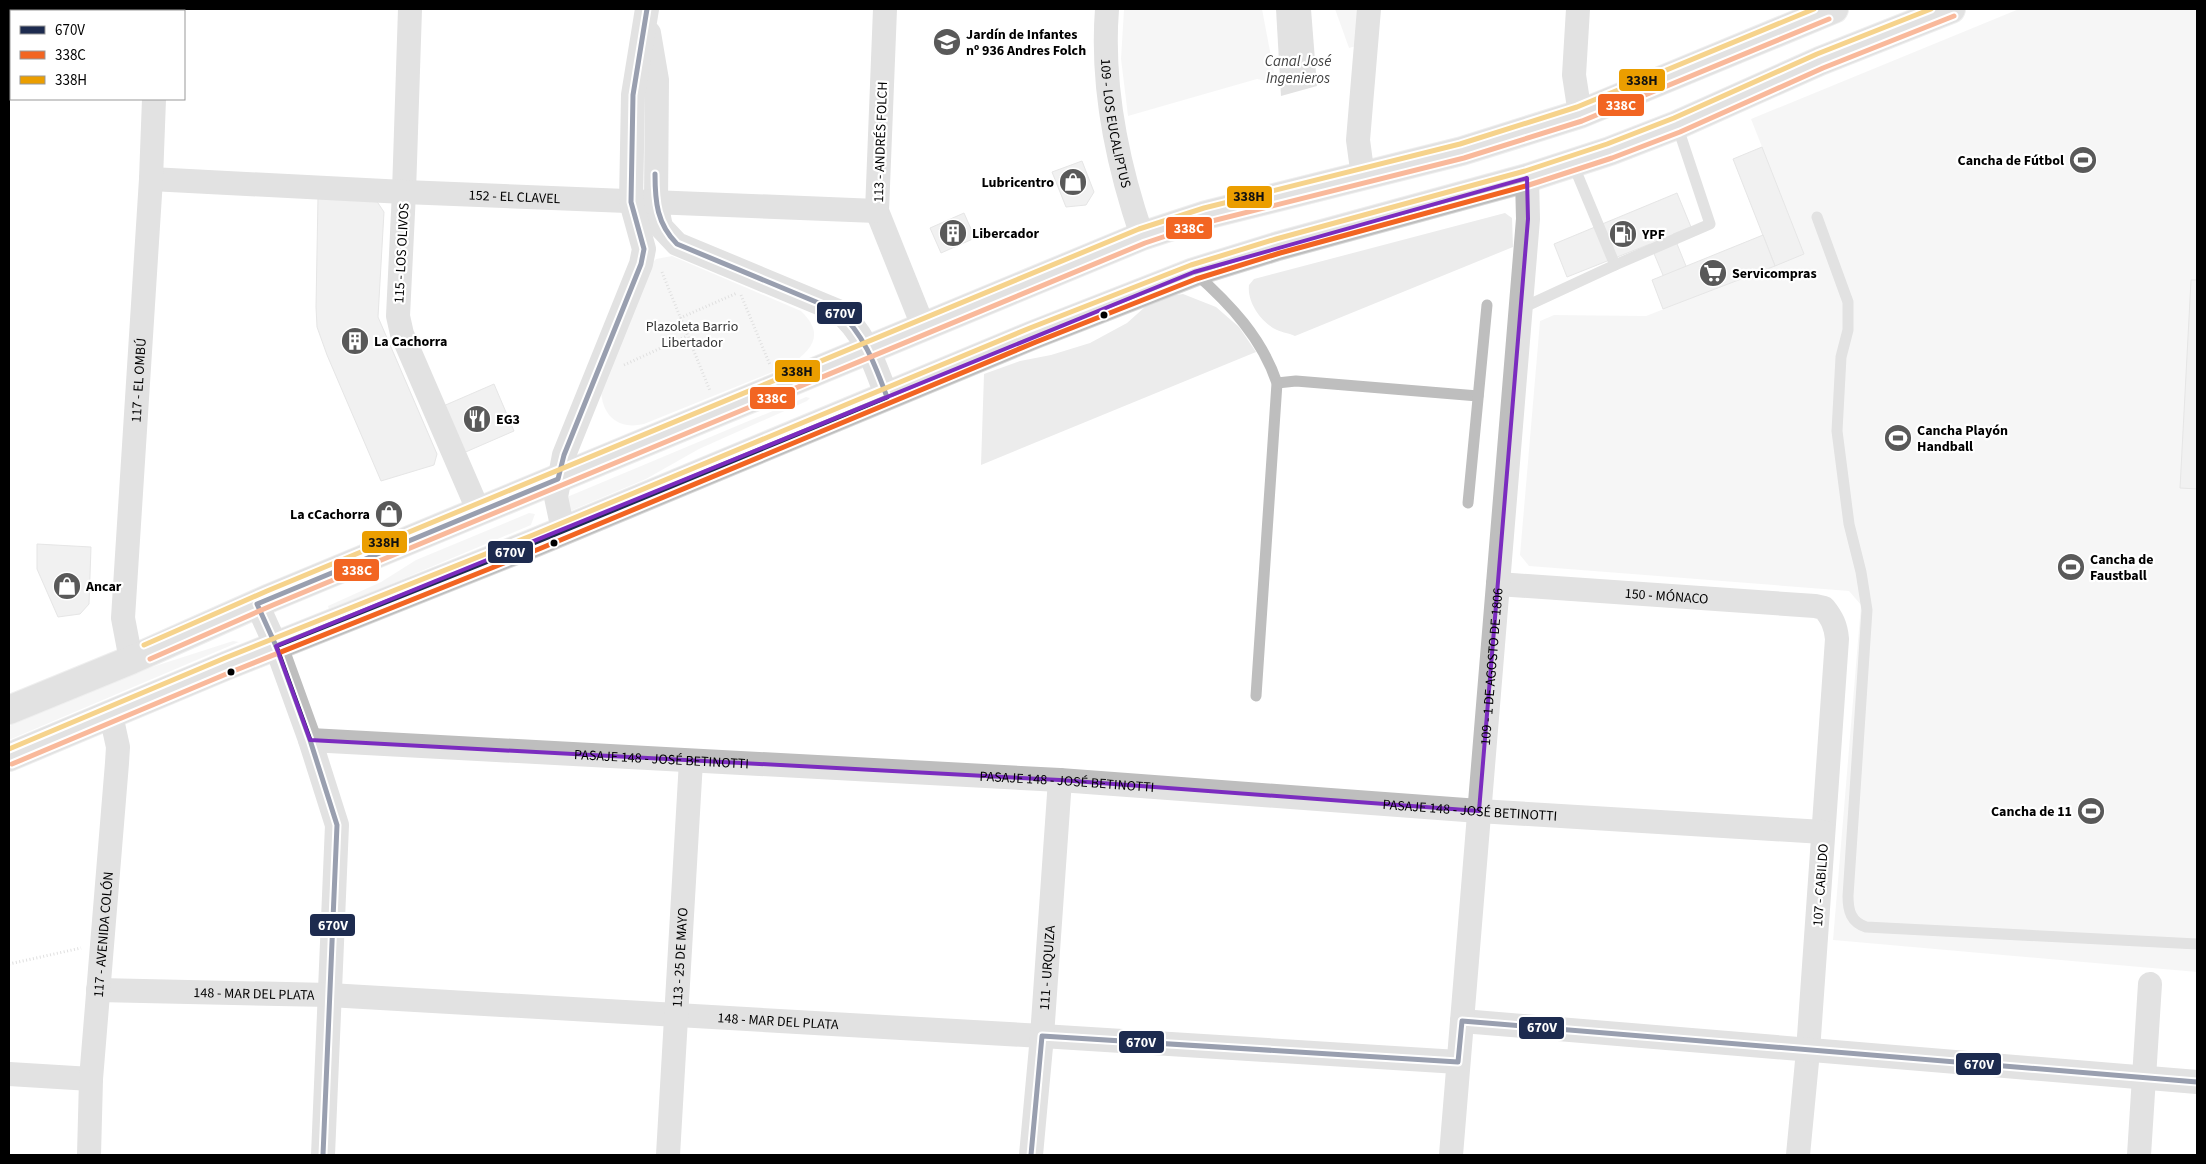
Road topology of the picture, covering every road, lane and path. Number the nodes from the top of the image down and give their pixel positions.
1 (410, 9) edge
2 (885, 9) edge
3 (1107, 9) edge
4 (1369, 9) edge
5 (1578, 9) edge
6 (1834, 9) edge
7 (1951, 9) edge
8 (647, 13) edge
9 (154, 100) edge
10 (1580, 114) junction
11 (1677, 125) junction
12 (1572, 164) junction
13 (1363, 177) junction
14 (1527, 178) junction
15 (152, 179) junction
16 (404, 192) junction
17 (632, 202) junction
18 (656, 202) junction
19 (877, 211) junction
20 (1817, 217) dead end
21 (1142, 236) junction
22 (1615, 265) junction
23 (660, 268) dead end
24 (1194, 272) junction
25 (1487, 305) dead end
26 (1520, 310) junction
27 (680, 318) junction
28 (923, 326) junction
29 (687, 336) junction
30 (868, 350) junction
31 (595, 378) junction
32 (1277, 383) junction
33 (779, 387) junction
34 (887, 396) junction
35 (1478, 396) junction
36 (719, 412) junction
37 (558, 479) junction
38 (1468, 503) dead end
39 (479, 512) junction
40 (563, 530) junction
41 (1498, 584) junction
42 (257, 604) junction
43 (1830, 616) joint
44 (276, 646) junction
45 (130, 660) junction
46 (1256, 696) dead end
47 (9, 710) edge
48 (110, 715) junction
49 (310, 740) junction
50 (9, 757) edge
51 (692, 761) junction
52 (1060, 780) junction
53 (1479, 811) junction
54 (1823, 832) junction
55 (2197, 944) edge
56 (102, 948) junction
57 (9, 964) edge
58 (2150, 984) dead end
59 (98, 990) junction
60 (329, 995) junction
61 (677, 1015) junction
62 (1462, 1021) junction
63 (1042, 1036) junction
64 (1808, 1051) junction
65 (1458, 1062) junction
66 (9, 1074) edge
67 (2144, 1078) junction
68 (91, 1079) junction
69 (2197, 1082) edge
70 (89, 1155) edge
71 (323, 1155) edge
72 (668, 1155) edge
73 (1031, 1155) edge
74 (1450, 1155) edge
75 (1798, 1155) edge
76 (2139, 1155) edge

1 - 16 street, 115 - LOS OLIVOS
2 - 19 street, 113 - ANDRÉS FOLCH
3 - 21 street, 109 - LOS EUCALIPTUS
4 - 13 street
5 - 10 street
6 - 10 main road
7 - 11 main road
8 - 17 street
8 - 18 street
9 - 15 street, 117 - EL OMBÚ
10 - 13 main road
11 - 12 main road
11 - 22 lane
12 - 14 main road
12 - 22 lane
13 - 21 main road
14 - 24 main road
14 - 26 street, 109 - 1 DE AGOSTO DE 1806
15 - 16 street, 152 - EL CLAVEL
15 - 45 street, 117 - EL OMBÚ
16 - 17 street, 152 - EL CLAVEL
16 - 39 street, 115 - LOS OLIVOS
17 - 18 street, 152 - EL CLAVEL
17 - 31 street
18 - 19 street, 152 - EL CLAVEL
18 - 30 street
19 - 28 street, 113 - ANDRÉS FOLCH
20 - 55 lane
21 - 28 main road
22 - 26 lane
23 - 27 path
24 - 32 lane
24 - 34 main road
25 - 35 lane
26 - 41 street, 109 - 1 DE AGOSTO DE 1806
27 - 29 path
27 - 33 path
28 - 30 main road
29 - 31 path
29 - 36 path
30 - 33 main road
30 - 34 street
31 - 37 street
32 - 35 lane
32 - 46 lane
33 - 36 main road
34 - 40 main road
35 - 38 lane
36 - 37 main road
37 - 39 main road
37 - 40 street
39 - 42 main road
40 - 44 main road
41 - 43 street, 150 - MÓNACO
41 - 53 street, 109 - 1 DE AGOSTO DE 1806
42 - 44 street
42 - 45 main road
43 - 54 street, 107 - CABILDO
44 - 48 main road
44 - 49 street
45 - 47 main road
48 - 50 main road
48 - 56 street, 117 - AVENIDA COLÓN
49 - 51 street, PASAJE 148 - JOSÉ BETINOTTI
49 - 60 street
51 - 52 street, PASAJE 148 - JOSÉ BETINOTTI
51 - 61 street, 113 - 25 DE MAYO
52 - 53 street, PASAJE 148 - JOSÉ BETINOTTI
52 - 63 street, 111 - URQUIZA
53 - 54 street, PASAJE 148 - JOSÉ BETINOTTI
53 - 62 street, 109 - 1 DE AGOSTO DE 1806
54 - 64 street, 107 - CABILDO
56 - 57 path
56 - 59 street, 117 - AVENIDA COLÓN
58 - 67 street
59 - 60 street, 148 - MAR DEL PLATA
59 - 68 street, 117 - AVENIDA COLÓN
60 - 61 street, 148 - MAR DEL PLATA
60 - 71 street
61 - 63 street, 148 - MAR DEL PLATA
61 - 72 street, 113 - 25 DE MAYO
62 - 64 street
62 - 65 street, 109 - 1 DE AGOSTO DE 1806
63 - 65 street, 148 - MAR DEL PLATA
63 - 73 street, 111 - URQUIZA
64 - 67 street
64 - 75 street, 107 - CABILDO
65 - 74 street, 109 - 1 DE AGOSTO DE 1806
66 - 68 street
67 - 69 street
67 - 76 street
68 - 70 street, 117 - AVENIDA COLÓN

